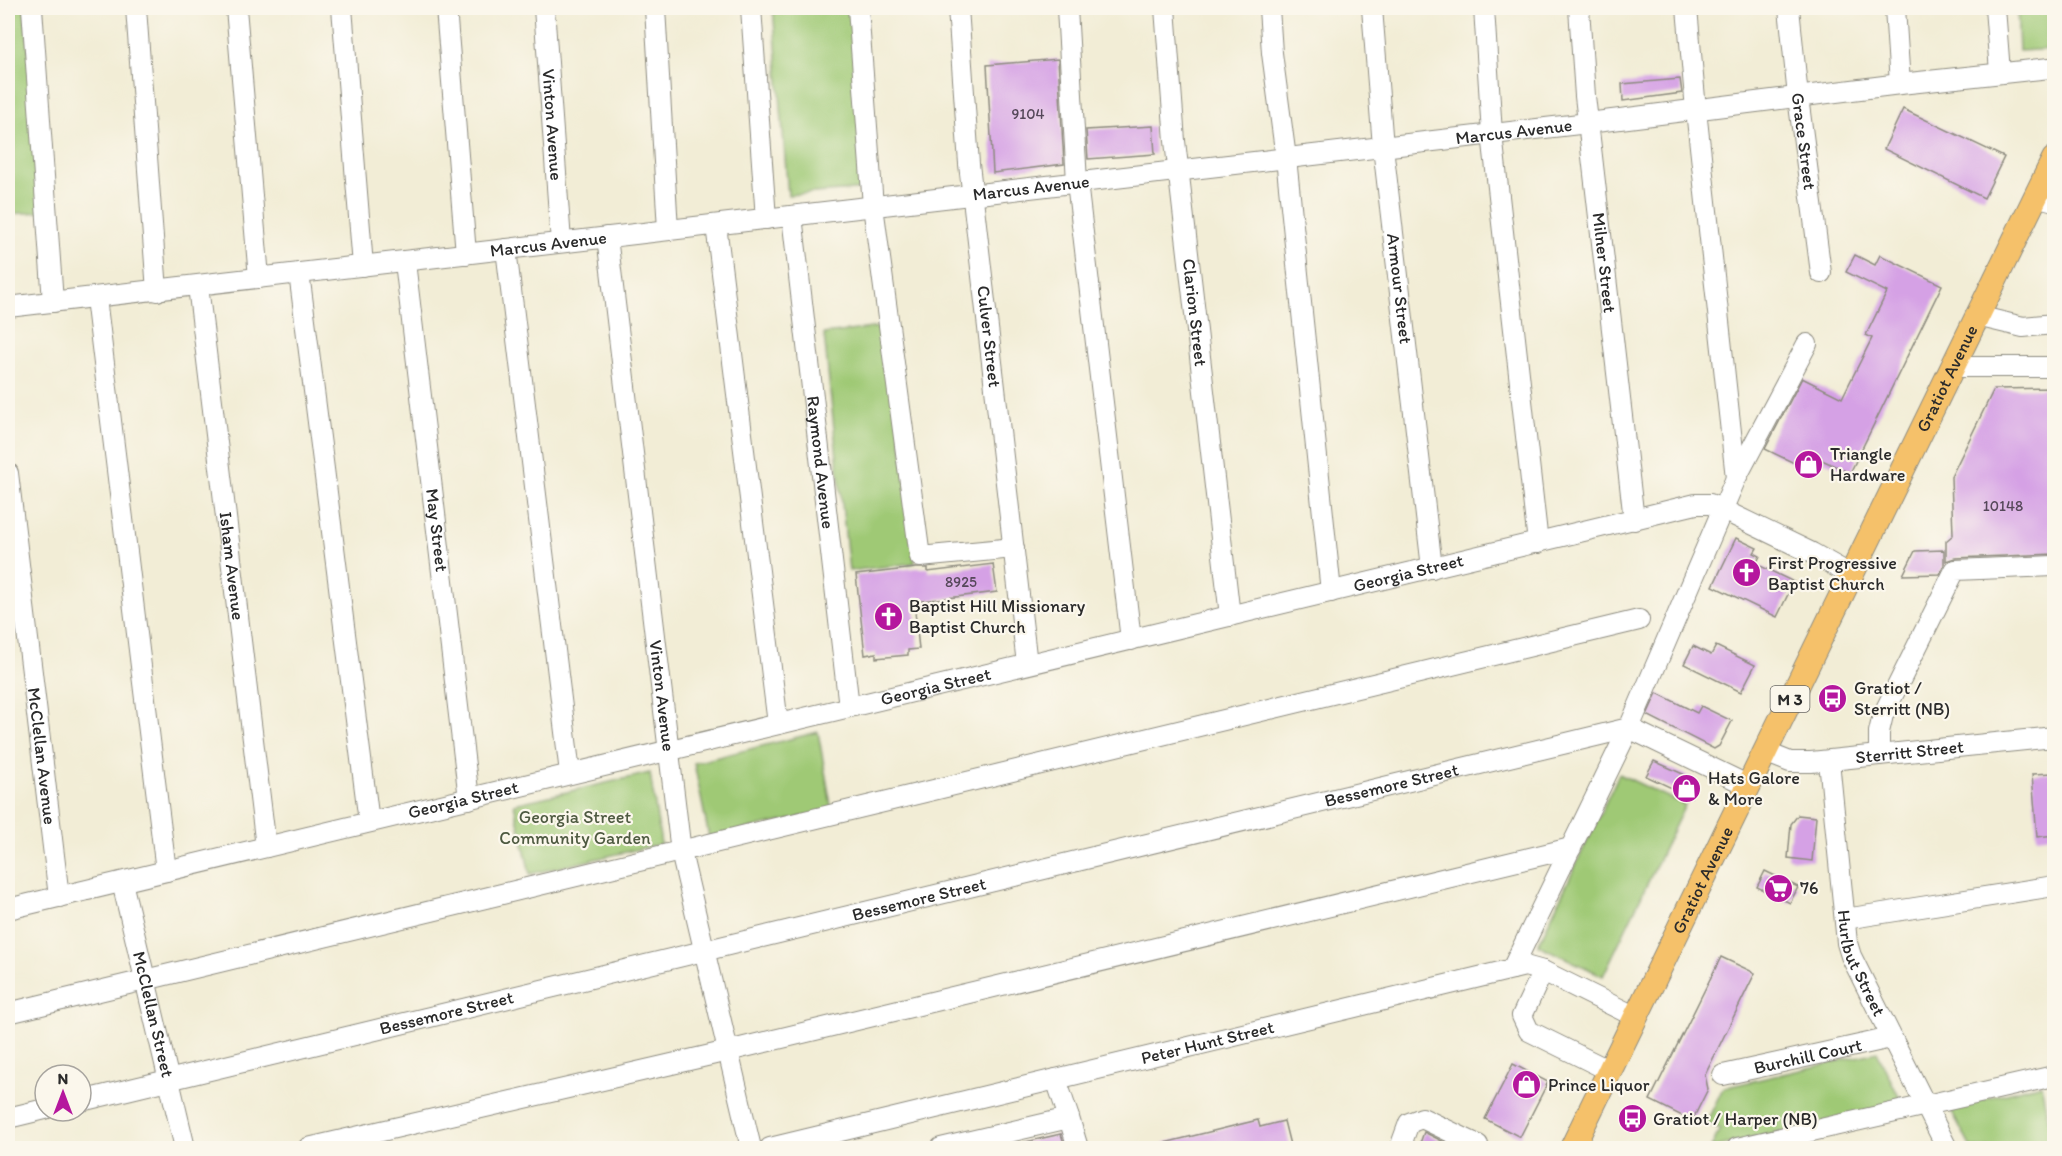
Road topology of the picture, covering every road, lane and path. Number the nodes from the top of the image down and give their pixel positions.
1 (32, 8) edge
2 (136, 8) edge
3 (236, 8) edge
4 (342, 8) edge
5 (446, 8) edge
6 (544, 8) edge
7 (655, 8) edge
8 (751, 8) edge
9 (858, 8) edge
10 (958, 8) edge
11 (1067, 8) edge
12 (1166, 8) edge
13 (1269, 8) edge
14 (1372, 8) edge
15 (1484, 8) edge
16 (1579, 8) edge
17 (1687, 8) edge
18 (1790, 8) edge
19 (1895, 8) edge
20 (1995, 8) edge
21 (2055, 69) edge
22 (2000, 72) junction
23 (1900, 84) junction
24 (1798, 97) junction
25 (1696, 110) junction
26 (1588, 123) junction
27 (1492, 134) junction
28 (1383, 147) junction
29 (1286, 158) junction
30 (2053, 163) edge
31 (1178, 171) junction
32 (1077, 182) junction
33 (972, 195) junction
34 (2045, 198) edge
35 (873, 206) junction
36 (792, 216) junction
37 (766, 219) junction
38 (716, 225) junction
39 (669, 230) junction
40 (607, 237) junction
41 (561, 242) junction
42 (506, 249) junction
43 (466, 254) junction
44 (405, 262) junction
45 (363, 266) junction
46 (299, 273) junction
47 (1821, 273) dead end
48 (259, 278) junction
49 (198, 286) junction
50 (157, 291) junction
51 (96, 298) junction
52 (53, 302) junction
53 (8, 307) edge
54 (1977, 316) junction
55 (2055, 324) edge
56 (1807, 344) dead end
57 (2055, 367) edge
58 (1952, 368) junction
59 (8, 472) edge
60 (1736, 478) junction
61 (1721, 509) junction
62 (1634, 519) junction
63 (1538, 543) junction
64 (1014, 548) junction
65 (2055, 566) edge
66 (1432, 568) junction
67 (1851, 575) junction
68 (1331, 592) junction
69 (1230, 616) junction
70 (1639, 620) dead end
71 (1131, 640) junction
72 (1027, 664) junction
73 (849, 706) junction
74 (778, 724) junction
75 (1629, 728) junction
76 (2055, 737) edge
77 (668, 749) junction
78 (1765, 752) junction
79 (1879, 755) junction
80 (1829, 760) junction
81 (570, 773) junction
82 (1749, 786) junction
83 (469, 799) junction
84 (369, 822) junction
85 (266, 848) junction
86 (1571, 848) junction
87 (681, 852) junction
88 (166, 871) junction
89 (122, 882) junction
90 (2055, 886) edge
91 (59, 897) junction
92 (8, 909) edge
93 (1845, 919) junction
94 (704, 951) junction
95 (1512, 969) junction
96 (1543, 970) junction
97 (145, 981) junction
98 (8, 1013) edge
99 (1636, 1017) junction
100 (1891, 1038) junction
101 (728, 1051) junction
102 (1610, 1071) junction
103 (1724, 1076) dead end
104 (2055, 1076) edge
105 (1056, 1079) junction
106 (168, 1080) junction
107 (93, 1098) edge
108 (1926, 1106) junction
109 (33, 1112) edge
110 (8, 1118) edge
111 (1069, 1118) junction
112 (829, 1142) edge
113 (1477, 1147) edge
114 (185, 1149) edge
115 (308, 1149) edge
116 (751, 1149) edge
117 (770, 1149) edge
118 (941, 1149) edge
119 (1078, 1149) edge
120 (1406, 1149) edge
121 (1572, 1149) edge
122 (1737, 1149) edge
123 (1947, 1149) edge

1 - 52 street
2 - 50 street
3 - 48 street
4 - 45 street
5 - 43 street
6 - 41 street, Vinton Avenue
7 - 39 street
8 - 37 street
9 - 35 street
10 - 33 street, Culver Street
11 - 32 street
12 - 31 street, Clarion Street
13 - 29 street
14 - 28 street, Armour Street
15 - 27 street
16 - 26 street, Milner Street
17 - 25 street
18 - 24 street, Grace Street
19 - 23 street
20 - 22 street
21 - 22 street, Marcus Avenue
22 - 23 street, Marcus Avenue
23 - 24 street, Marcus Avenue
24 - 25 street, Marcus Avenue
24 - 47 street, Grace Street
25 - 26 street, Marcus Avenue
25 - 60 street
26 - 27 street, Marcus Avenue
26 - 62 street, Milner Street
27 - 28 street, Marcus Avenue
27 - 63 street
28 - 29 street, Marcus Avenue
28 - 66 street, Armour Street
29 - 31 street, Marcus Avenue
29 - 68 street
30 - 34 main road, Gratiot Avenue / M 3
31 - 32 street, Marcus Avenue
31 - 69 street, Clarion Street
32 - 33 street, Marcus Avenue
32 - 71 street
33 - 35 street, Marcus Avenue
33 - 64 street, Culver Street
34 - 54 main road, Gratiot Avenue / M 3
35 - 36 street, Marcus Avenue
35 - 64 street
36 - 37 street, Marcus Avenue
36 - 73 street, Raymond Avenue
37 - 38 street, Marcus Avenue
38 - 39 street, Marcus Avenue
38 - 74 street
39 - 40 street, Marcus Avenue
40 - 41 street, Marcus Avenue
40 - 77 street, Vinton Avenue
41 - 42 street, Marcus Avenue
42 - 43 street, Marcus Avenue
42 - 81 street
43 - 44 street, Marcus Avenue
44 - 45 street, Marcus Avenue
44 - 83 street, May Street
45 - 46 street, Marcus Avenue
46 - 48 street, Marcus Avenue
46 - 84 street
48 - 49 street, Marcus Avenue
49 - 50 street, Marcus Avenue
49 - 85 street, Isham Avenue
50 - 51 street, Marcus Avenue
51 - 52 street, Marcus Avenue
51 - 88 street
52 - 53 street, Marcus Avenue
54 - 55 street
54 - 58 main road, Gratiot Avenue / M 3
56 - 60 street
57 - 58 street
58 - 67 main road, Gratiot Avenue / M 3
59 - 91 street, McClellan Avenue
60 - 61 street
61 - 62 street, Georgia Street
61 - 67 street, Georgia Street
61 - 75 street
62 - 63 street, Georgia Street
63 - 66 street, Georgia Street
64 - 72 street, Culver Street
65 - 79 street
66 - 68 street, Georgia Street
67 - 78 main road, Gratiot Avenue / M 3
68 - 69 street, Georgia Street
69 - 71 street, Georgia Street
70 - 87 street
71 - 72 street, Georgia Street
72 - 73 street, Georgia Street
73 - 74 street, Georgia Street
74 - 77 street, Georgia Street
75 - 82 street
75 - 86 street
75 - 94 street, Bessemore Street
76 - 79 street, Sterritt Street
77 - 81 street, Georgia Street
77 - 87 street, Vinton Avenue
78 - 80 street, Sterritt Street
78 - 82 main road, Gratiot Avenue / M 3
79 - 80 street, Sterritt Street
80 - 93 street, Hurlbut Street
81 - 83 street, Georgia Street
82 - 99 main road, Gratiot Avenue / M 3
83 - 84 street, Georgia Street
84 - 85 street, Georgia Street
85 - 88 street, Georgia Street
86 - 95 street
86 - 101 street
87 - 94 street, Vinton Avenue
87 - 97 street
88 - 89 street, Georgia Street
89 - 91 street, Georgia Street
89 - 97 street, McClellan Street
90 - 93 street
91 - 92 street, Georgia Street
93 - 100 street, Hurlbut Street
94 - 101 street, Vinton Avenue
94 - 106 street, Bessemore Street
95 - 96 street, Peter Hunt Street
95 - 105 street, Peter Hunt Street
96 - 99 street, Peter Hunt Street
96 - 102 street
97 - 98 street
97 - 106 street, McClellan Street
99 - 102 main road, Gratiot Avenue / M 3
100 - 103 street, Burchill Court
100 - 108 street, Hurlbut Street
101 - 115 street
101 - 116 street, Vinton Avenue
102 - 121 main road, Gratiot Avenue / M 3
104 - 108 street
105 - 111 street
105 - 112 street, Peter Hunt Street
106 - 107 street, Bessemore Street
106 - 114 street, McClellan Street
108 - 122 street
108 - 123 street, Hurlbut Street
109 - 110 street
111 - 118 street
111 - 119 street
112 - 117 street, Peter Hunt Street
113 - 120 street

